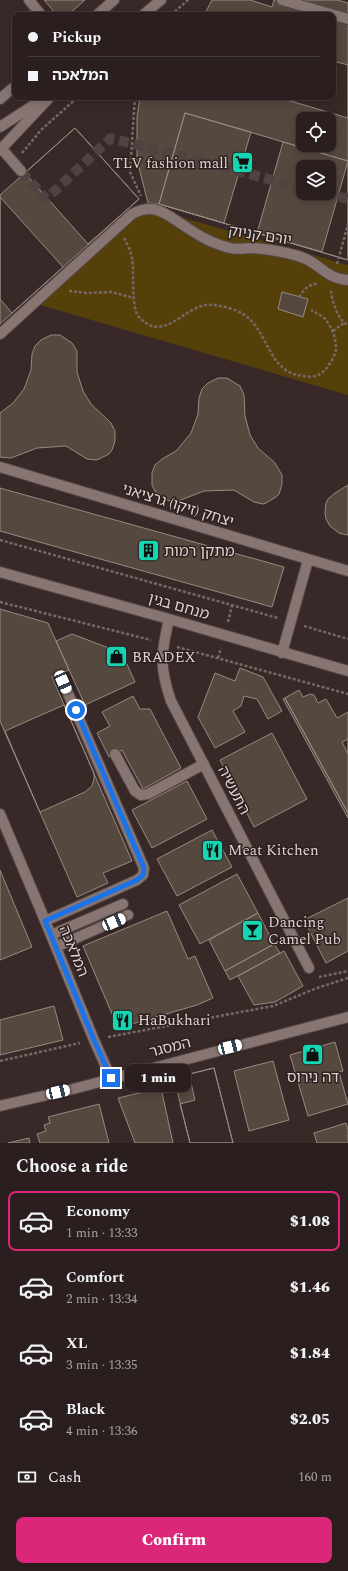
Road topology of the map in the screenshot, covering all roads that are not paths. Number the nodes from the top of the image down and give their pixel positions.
1 (28, 0) edge
2 (114, 0) edge
3 (161, 0) edge
4 (282, 0) edge
5 (38, 12) edge
6 (100, 12) edge
7 (147, 12) edge
8 (324, 12) edge
9 (336, 16) edge
10 (348, 19) edge
11 (12, 89) edge
12 (0, 99) edge
13 (44, 100) edge
14 (46, 100) edge
15 (0, 127) edge
16 (1, 149) edge
17 (21, 171) tunnel mouth
18 (348, 280) edge
19 (0, 334) edge
20 (0, 467) edge
21 (308, 560) junction
22 (348, 571) edge
23 (0, 572) edge
24 (169, 619) junction
25 (282, 653) junction
26 (348, 672) edge
27 (63, 682) dead end
28 (115, 754) dead end
29 (204, 764) junction
30 (0, 814) edge
31 (123, 904) dead end
32 (128, 915) dead end
33 (45, 921) junction
34 (51, 935) junction
35 (56, 947) junction
36 (309, 968) road end
37 (348, 1017) edge
38 (111, 1078) junction
39 (0, 1106) edge

1 - 5 street
2 - 6 street
3 - 7 street
4 - 8 street
9 - 10 street
11 - 12 street
13 - 15 street
14 - 16 street
16 - 17 street
18 - 19 street, יורם קניוק
20 - 21 street, יצחק (זיקו) גרציאני
21 - 22 street, יצחק (זיקו) גרציאני
21 - 25 street
23 - 24 street, מנחם בגין
24 - 25 street, מנחם בגין
24 - 29 street, התעשיה
25 - 26 street, מנחם בגין
27 - 33 street
28 - 29 street
29 - 36 street, התעשיה
30 - 33 street, המלאכה
31 - 34 street
32 - 35 street
33 - 34 street, המלאכה
34 - 35 street, המלאכה
35 - 38 street, המלאכה
37 - 38 street, המסגר
38 - 39 street, המסגר

